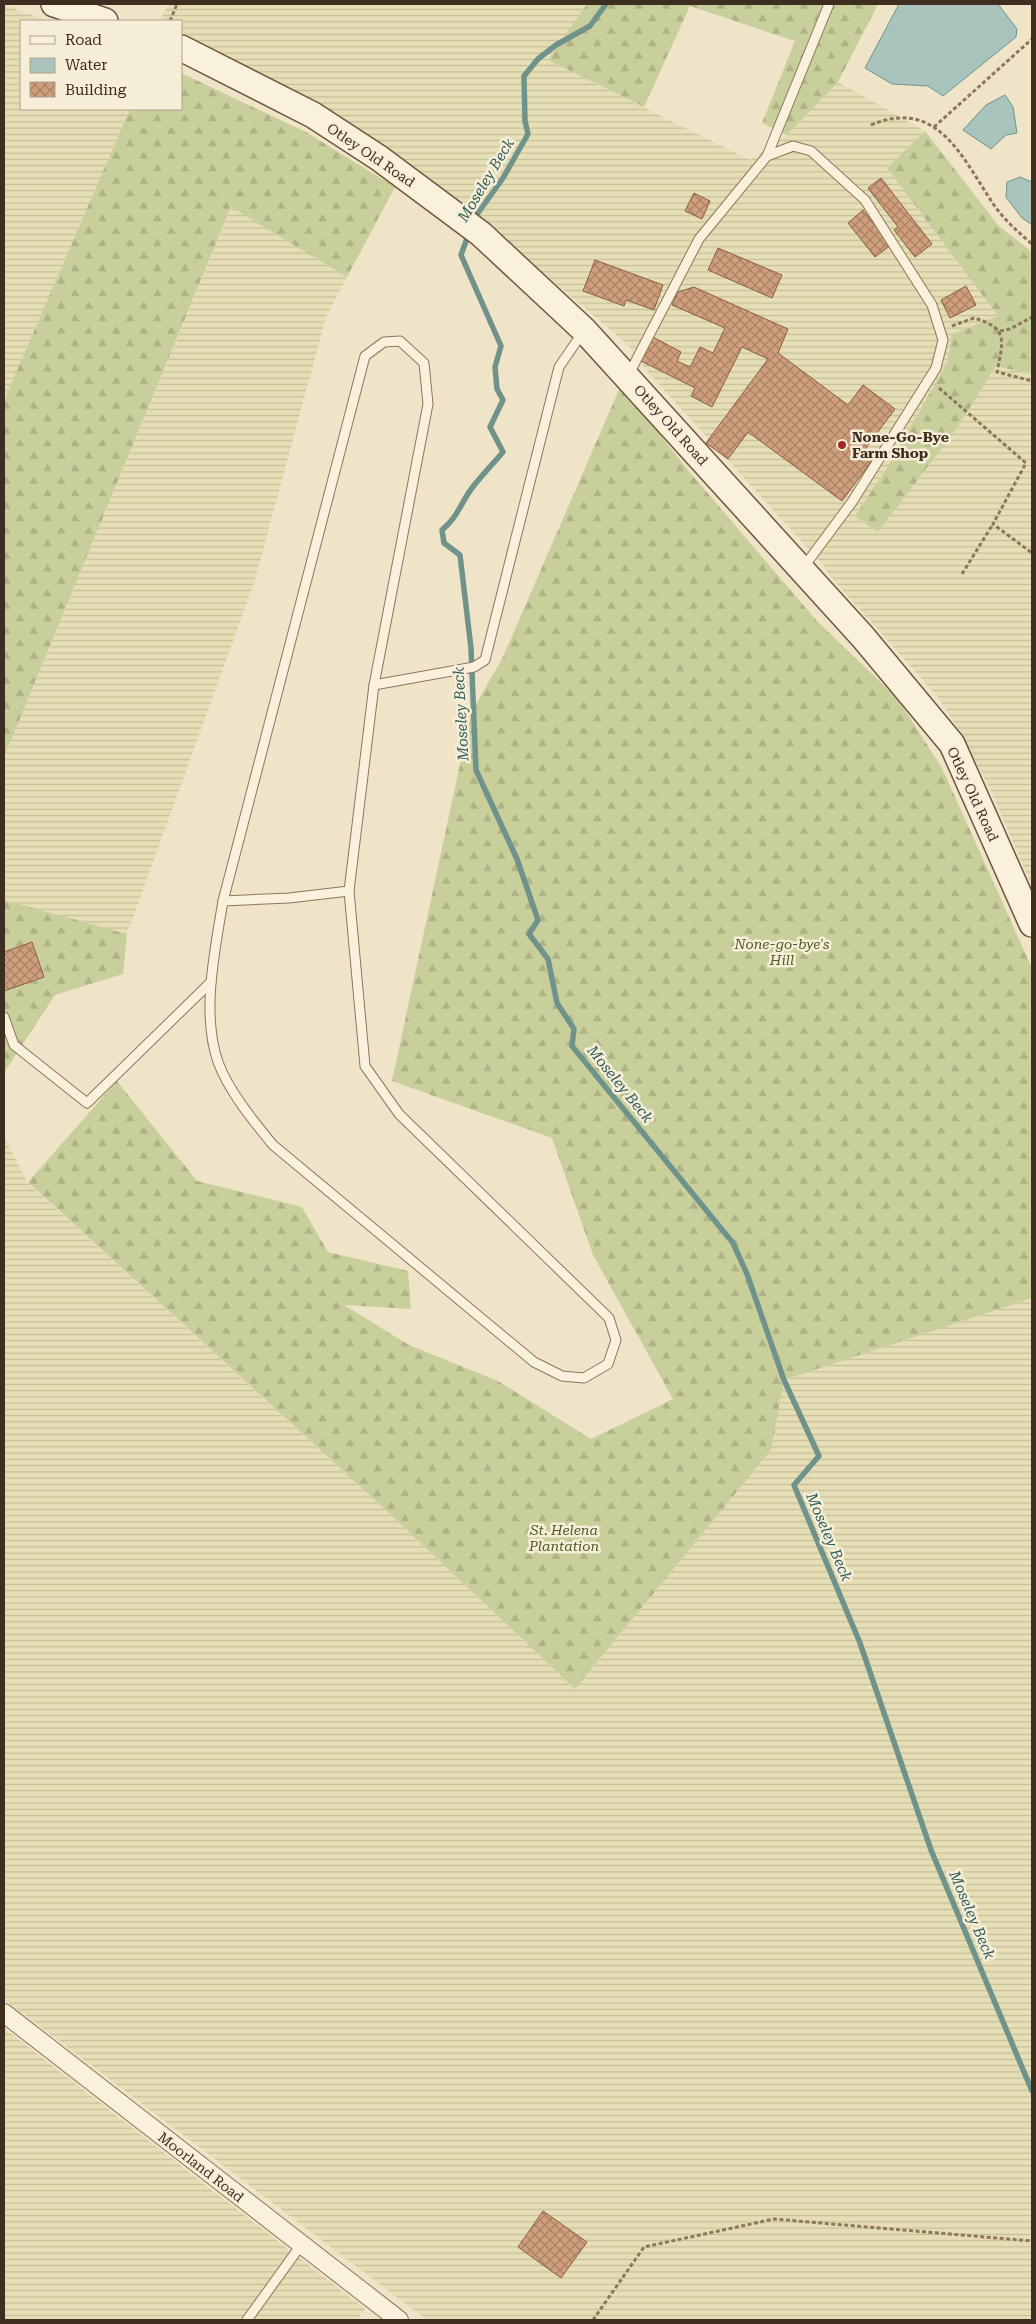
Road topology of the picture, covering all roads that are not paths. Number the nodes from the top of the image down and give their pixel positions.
1 (54, 4) edge
2 (829, 4) edge
3 (102, 20) edge
4 (182, 49) edge
5 (767, 156) junction
6 (584, 330) junction
7 (628, 377) junction
8 (801, 570) junction
9 (374, 685) junction
10 (349, 891) junction
11 (223, 901) junction
12 (1032, 924) edge
13 (211, 982) junction
14 (4, 1017) edge
15 (4, 2012) edge
16 (301, 2245) junction
17 (247, 2320) edge
18 (399, 2320) edge

1 - 3 street
2 - 5 lane
4 - 6 street, Otley Old Road
5 - 7 lane
5 - 8 lane
6 - 7 street, Otley Old Road
6 - 9 lane
7 - 8 street, Otley Old Road
8 - 12 street, Otley Old Road
9 - 10 lane
9 - 11 lane
10 - 11 lane
10 - 13 lane
11 - 13 lane
13 - 14 lane
15 - 16 street, Moorland Road
16 - 17 lane
16 - 18 street, Moorland Road

